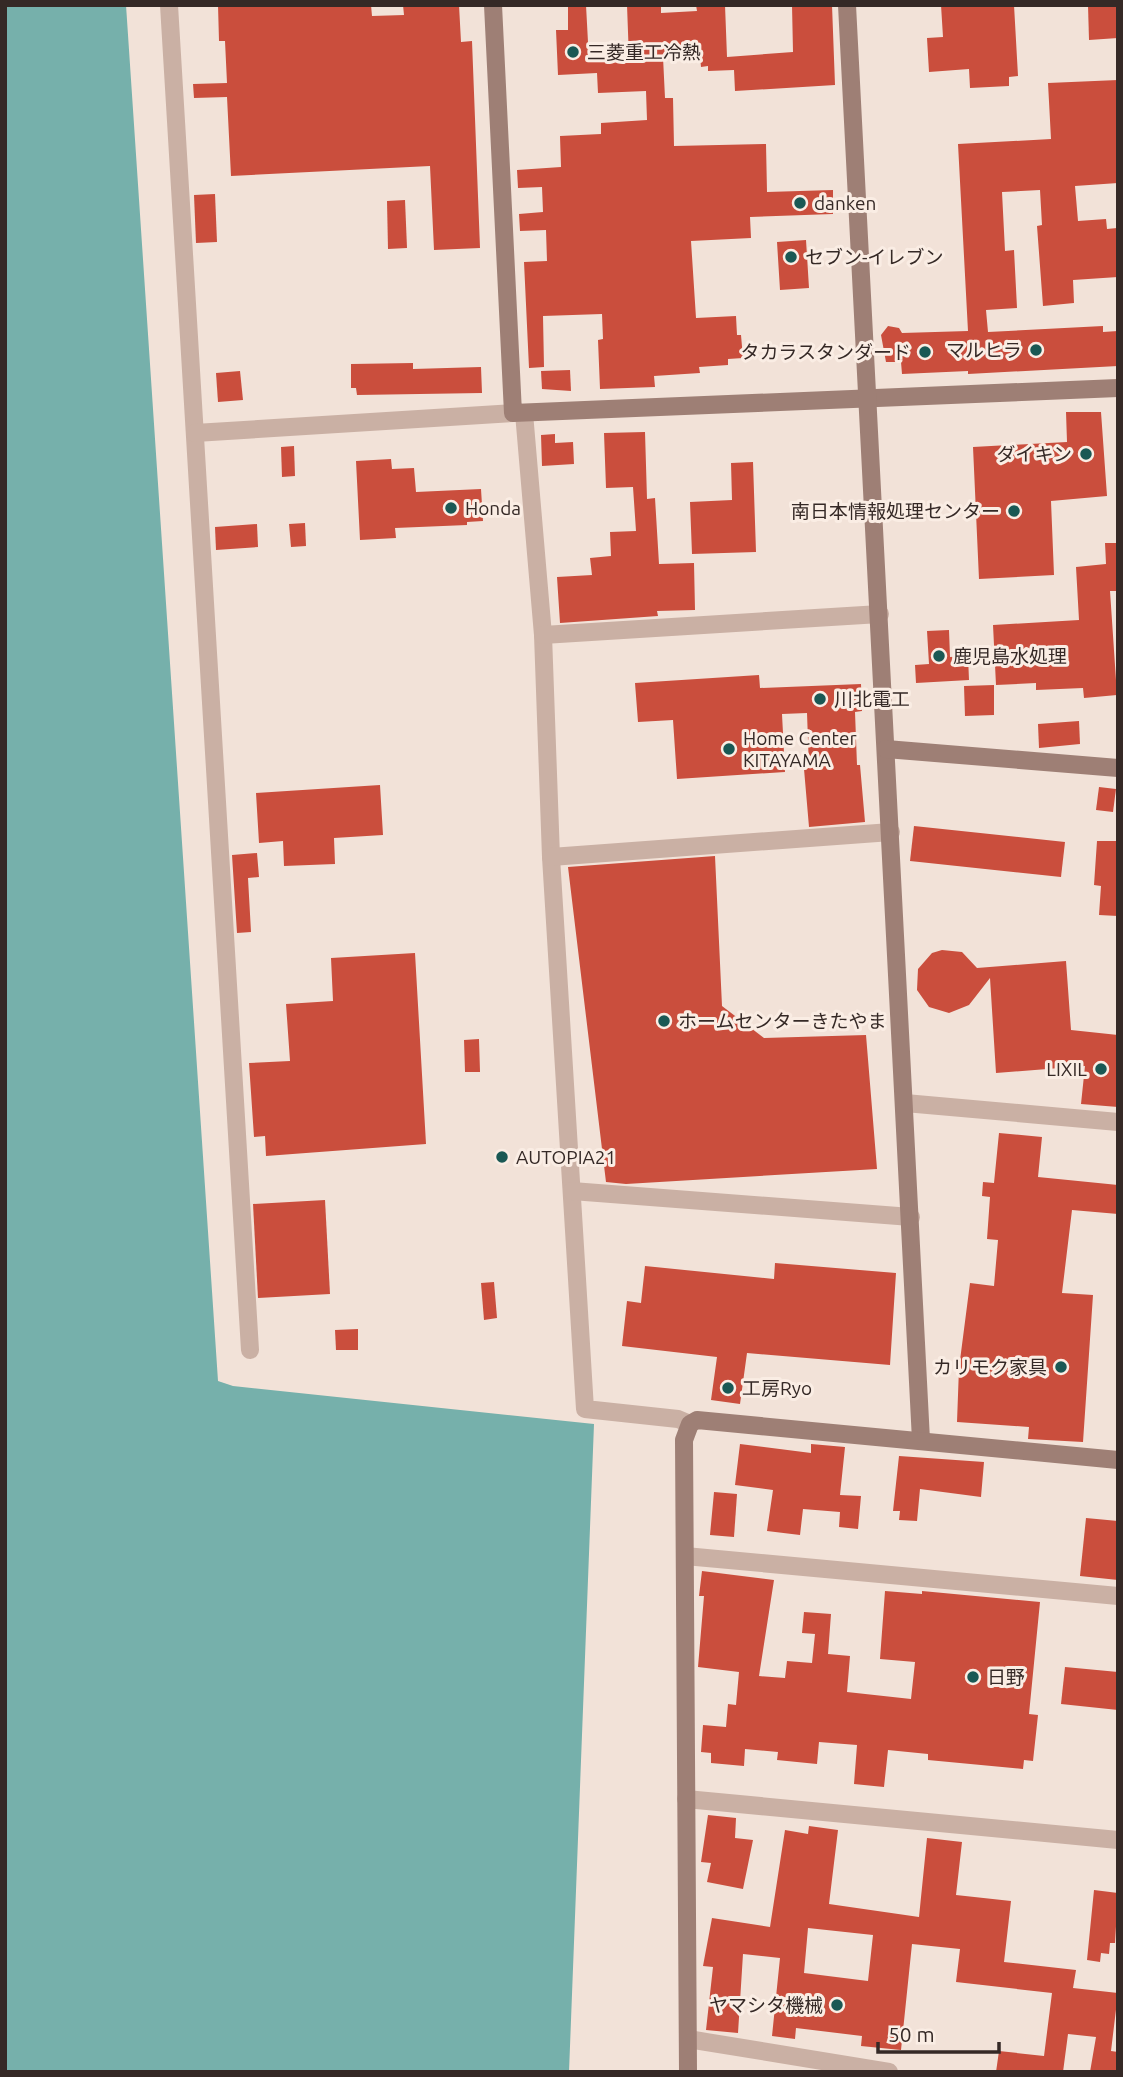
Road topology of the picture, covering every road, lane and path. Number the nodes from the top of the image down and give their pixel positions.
1 (169, 5) edge
2 (493, 5) edge
3 (847, 5) edge
4 (1118, 388) edge
5 (868, 398) junction
6 (518, 413) junction
7 (195, 433) junction
8 (880, 614) junction
9 (543, 635) junction
10 (887, 749) junction
11 (1118, 768) edge
12 (891, 832) junction
13 (551, 858) junction
14 (905, 1103) junction
15 (1118, 1122) edge
16 (572, 1191) junction
17 (911, 1217) junction
18 (250, 1350) dead end
19 (690, 1424) junction
20 (921, 1440) junction
21 (1118, 1460) edge
22 (684, 1556) junction
23 (1118, 1596) edge
24 (686, 1799) junction
25 (1118, 1840) edge
26 (688, 2039) junction
27 (825, 2066) edge
28 (688, 2072) edge
29 (889, 2072) edge

1 - 7 street
2 - 6 street
3 - 5 street
4 - 5 street
5 - 6 street
5 - 8 street
6 - 7 street
6 - 9 street
7 - 18 street
8 - 9 street
8 - 10 street
9 - 13 street
10 - 11 street
10 - 12 street
12 - 13 street
12 - 14 street
13 - 16 street
14 - 15 street
14 - 17 street
16 - 17 street
16 - 19 street
17 - 20 street
19 - 20 street
19 - 22 street
20 - 21 street
22 - 23 street
22 - 24 street
24 - 25 street
24 - 26 street
26 - 27 street
26 - 28 street
27 - 29 street

